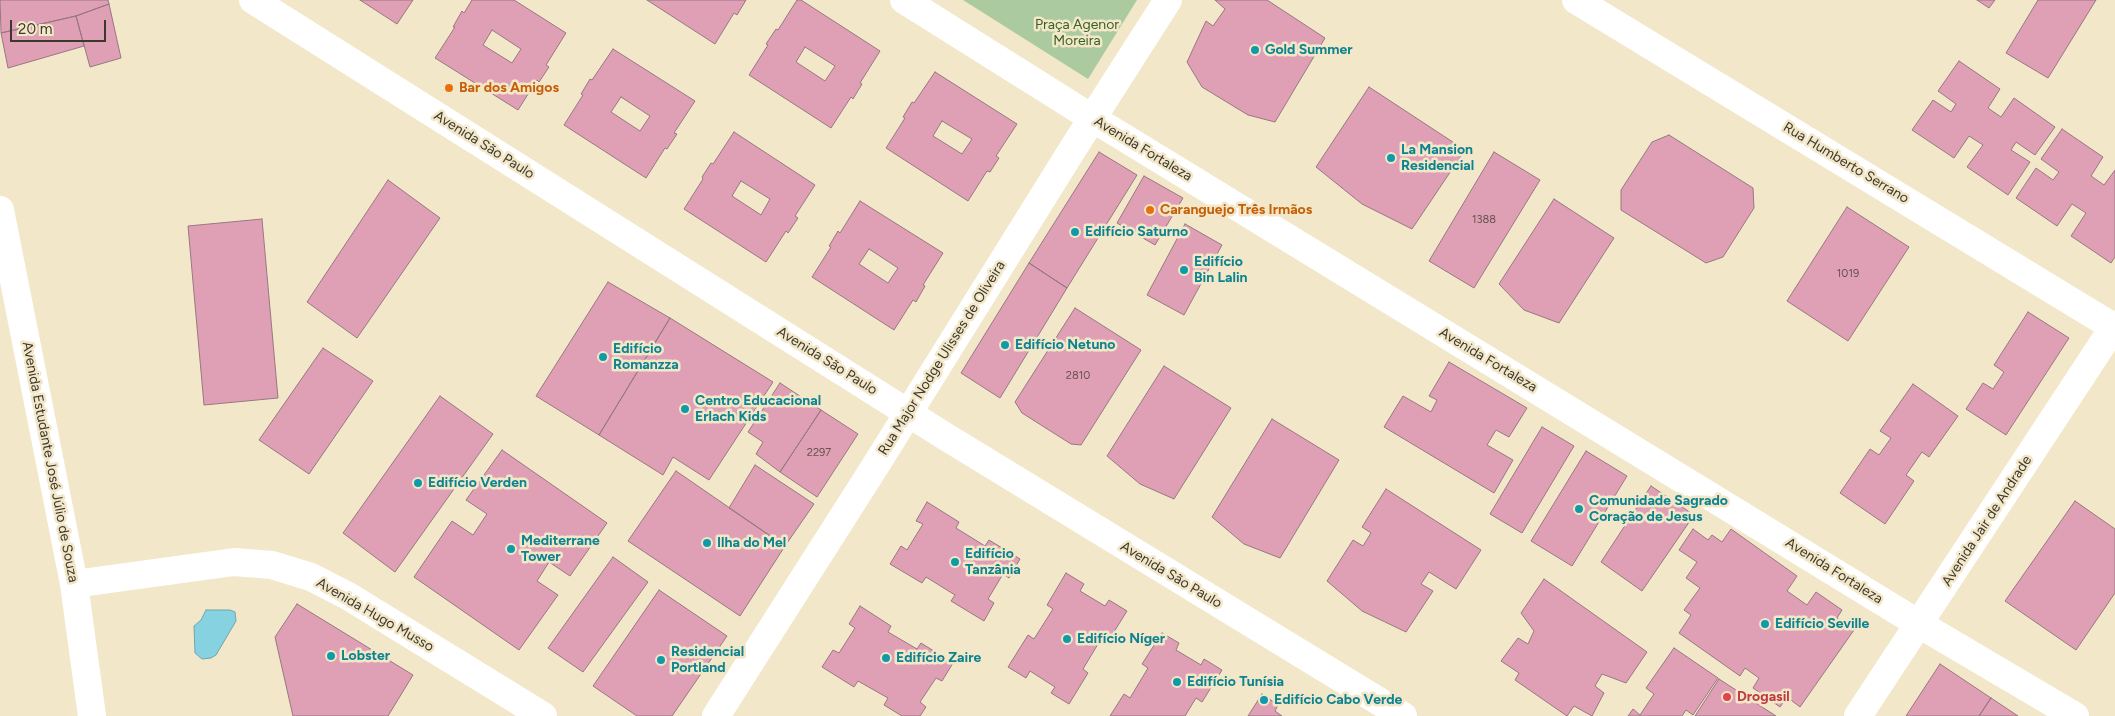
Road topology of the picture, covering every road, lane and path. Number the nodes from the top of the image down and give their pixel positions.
1 (253, 0) edge
2 (904, 0) edge
3 (1168, 0) edge
4 (1576, 0) edge
5 (1092, 118) junction
6 (0, 210) edge
7 (2115, 327) edge
8 (909, 412) junction
9 (74, 584) junction
10 (1919, 624) junction
11 (92, 716) edge
12 (543, 716) edge
13 (716, 716) edge
14 (1403, 716) edge
15 (1858, 716) edge
16 (2075, 716) edge

1 - 8 main road, Avenida São Paulo
2 - 5 main road, Avenida Fortaleza
3 - 5 main road, Rua Major Nodge Ulisses de Oliveira
4 - 7 main road, Rua Humberto Serrano
5 - 8 main road, Rua Major Nodge Ulisses de Oliveira
5 - 10 main road, Avenida Fortaleza
6 - 9 main road, Avenida Estudante José Júlio de Souza
7 - 10 main road, Avenida Jair de Andrade
8 - 13 main road, Rua Major Nodge Ulisses de Oliveira
8 - 14 main road, Avenida São Paulo
9 - 11 main road, Avenida Estudante José Júlio de Souza
9 - 12 main road, Avenida Hugo Musso
10 - 15 main road, Avenida Jair de Andrade
10 - 16 main road, Avenida Fortaleza

